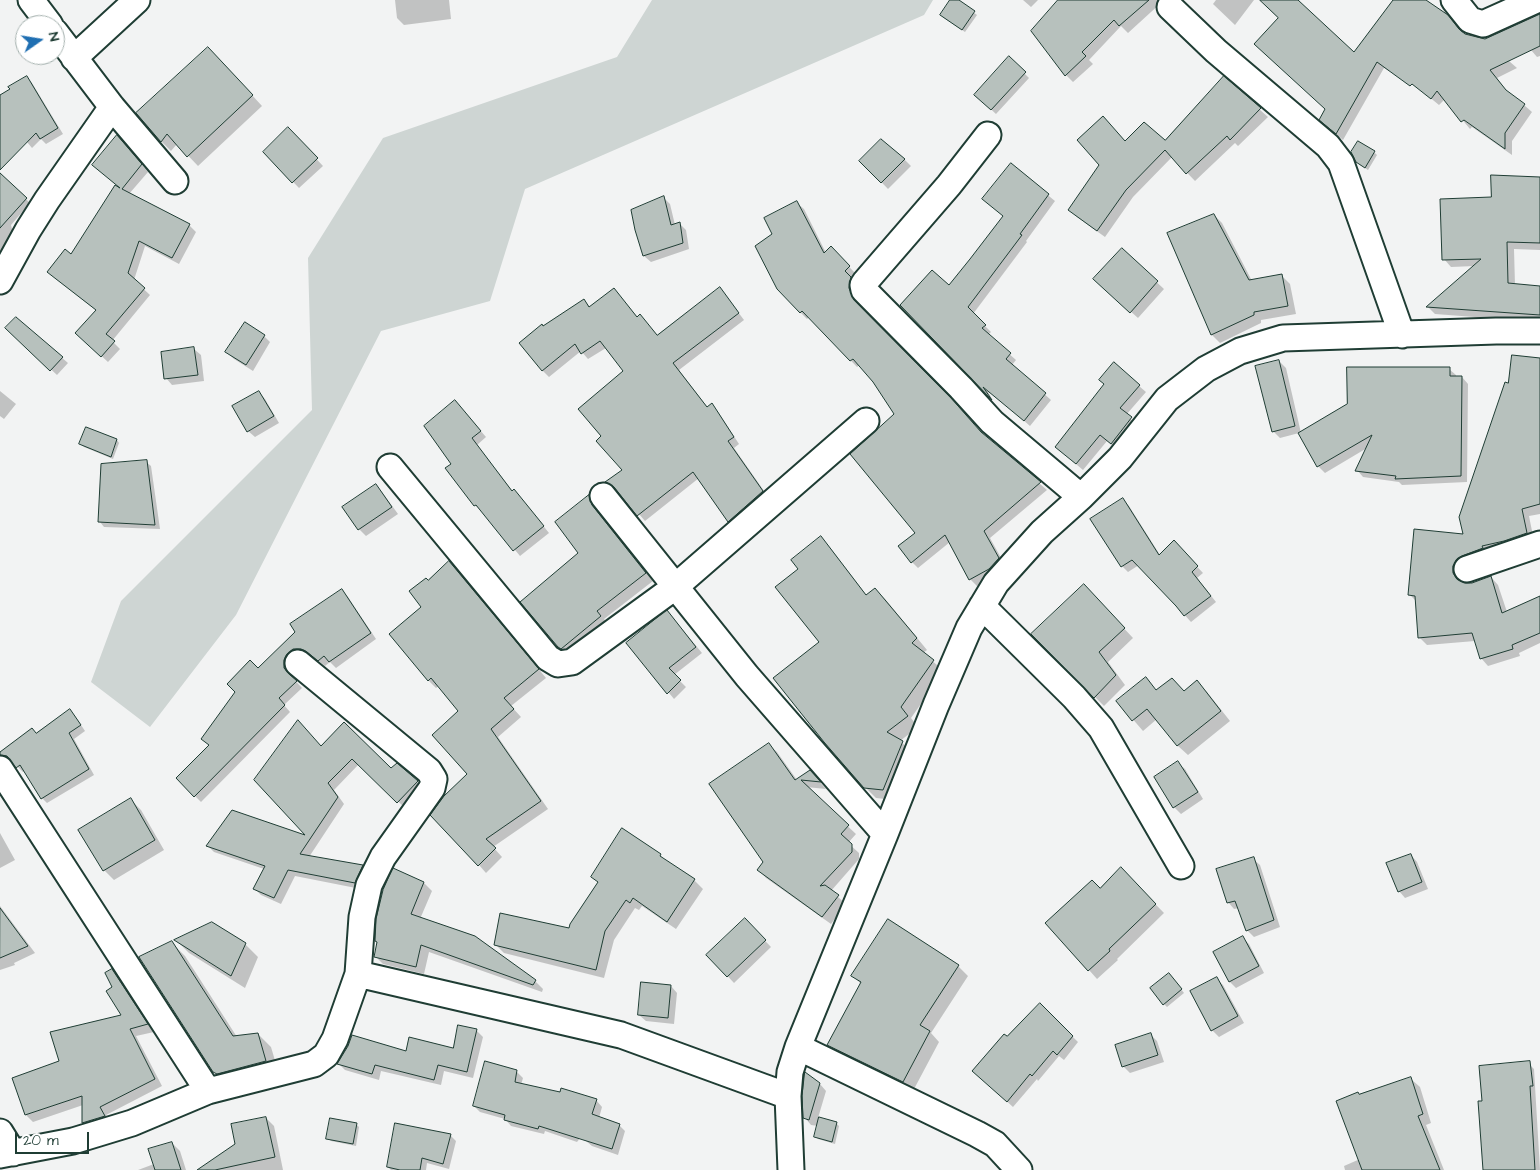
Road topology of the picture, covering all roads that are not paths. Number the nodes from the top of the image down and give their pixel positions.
1 (31, 0) edge
2 (137, 0) edge
3 (1454, 0) edge
4 (1536, 0) edge
5 (1170, 7) dead end
6 (42, 15) edge
7 (65, 46) edge
8 (74, 58) junction
9 (112, 107) junction
10 (988, 135) dead end
11 (175, 181) dead end
12 (0, 281) edge
13 (1540, 331) edge
14 (1402, 335) junction
15 (866, 421) dead end
16 (390, 467) dead end
17 (603, 496) dead end
18 (1082, 497) junction
19 (1540, 544) edge
20 (1467, 569) dead end
21 (675, 587) junction
22 (982, 606) junction
23 (298, 663) dead end
24 (0, 769) edge
25 (885, 834) junction
26 (1181, 866) dead end
27 (358, 974) junction
28 (798, 1047) junction
29 (208, 1091) junction
30 (788, 1096) junction
31 (0, 1132) edge
32 (7, 1154) edge
33 (791, 1170) edge
34 (1018, 1170) edge

1 - 6 street
2 - 8 street
3 - 4 street
5 - 14 street
7 - 8 street
8 - 9 street
9 - 11 street
9 - 12 street
10 - 18 street
13 - 14 street
14 - 18 street
15 - 21 street
16 - 21 street
17 - 21 street
18 - 22 street
19 - 20 street
21 - 25 street
22 - 25 street
22 - 26 street
23 - 27 street
24 - 29 street
25 - 28 street
27 - 29 street
27 - 30 street
28 - 30 street
28 - 34 street
29 - 32 street
30 - 33 street
31 - 32 street

